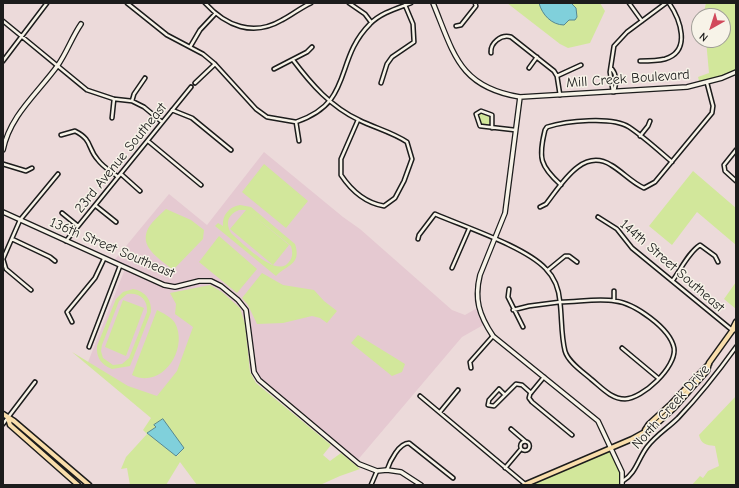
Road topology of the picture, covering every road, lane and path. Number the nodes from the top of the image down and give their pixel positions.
1 (47, 3) edge
2 (127, 3) edge
3 (205, 3) edge
4 (311, 3) edge
5 (349, 3) edge
6 (411, 3) edge
7 (433, 3) edge
8 (475, 3) edge
9 (629, 3) edge
10 (666, 3) edge
11 (669, 3) edge
12 (405, 5) junction
13 (215, 14) junction
14 (3, 21) edge
15 (642, 21) junction
16 (371, 22) junction
17 (81, 24) dead end
18 (456, 26) dead end
19 (22, 37) junction
20 (190, 47) junction
21 (312, 48) dead end
22 (491, 53) dead end
23 (537, 57) junction
24 (293, 60) junction
25 (3, 61) edge
26 (640, 61) dead end
27 (215, 64) junction
28 (58, 65) junction
29 (581, 65) dead end
30 (529, 68) dead end
31 (274, 69) dead end
32 (736, 72) edge
33 (557, 76) junction
34 (145, 78) dead end
35 (195, 83) dead end
36 (381, 83) dead end
37 (707, 83) junction
38 (191, 87) dead end
39 (614, 92) junction
40 (560, 95) junction
41 (520, 97) junction
42 (114, 99) junction
43 (132, 101) junction
44 (331, 102) junction
45 (172, 110) junction
46 (112, 118) dead end
47 (358, 120) junction
48 (650, 120) dead end
49 (162, 122) junction
50 (296, 122) junction
51 (492, 128) junction
52 (515, 130) junction
53 (61, 135) dead end
54 (640, 136) junction
55 (148, 141) junction
56 (299, 141) dead end
57 (3, 150) edge
58 (232, 150) dead end
59 (736, 150) edge
60 (672, 162) junction
61 (3, 164) edge
62 (32, 168) dead end
63 (58, 174) dead end
64 (120, 174) junction
65 (118, 177) junction
66 (736, 180) edge
67 (201, 185) dead end
68 (561, 185) junction
69 (140, 191) dead end
70 (96, 206) junction
71 (540, 207) dead end
72 (3, 212) edge
73 (62, 213) dead end
74 (598, 217) dead end
75 (20, 220) junction
76 (116, 222) dead end
77 (78, 226) junction
78 (469, 229) junction
79 (12, 239) junction
80 (418, 239) dead end
81 (495, 239) junction
82 (66, 241) junction
83 (5, 251) edge
84 (104, 259) junction
85 (55, 262) dead end
86 (577, 262) dead end
87 (718, 262) dead end
88 (120, 266) junction
89 (452, 268) dead end
90 (548, 270) junction
91 (673, 280) junction
92 (31, 290) dead end
93 (509, 290) dead end
94 (614, 291) dead end
95 (614, 300) junction
96 (560, 302) junction
97 (513, 310) junction
98 (72, 322) dead end
99 (736, 322) edge
100 (524, 327) dead end
101 (734, 329) edge
102 (493, 336) junction
103 (88, 347) dead end
104 (736, 347) edge
105 (622, 348) dead end
106 (471, 368) dead end
107 (545, 377) junction
108 (658, 378) junction
109 (35, 382) dead end
110 (458, 390) dead end
111 (531, 393) junction
112 (504, 394) junction
113 (420, 396) dead end
114 (440, 412) junction
115 (3, 414) edge
116 (8, 418) junction
117 (3, 424) edge
118 (511, 429) dead end
119 (572, 434) dead end
120 (525, 442) junction
121 (611, 448) junction
122 (521, 449) junction
123 (505, 468) junction
124 (387, 470) junction
125 (377, 471) junction
126 (453, 478) dead end
127 (623, 483) edge
128 (78, 485) edge
129 (89, 485) edge
130 (371, 485) edge
131 (421, 485) edge
132 (525, 485) edge

1 - 19 street
2 - 20 street
3 - 13 street
4 - 13 street
5 - 16 street
6 - 12 street
7 - 41 street, Mill Creek Boulevard
8 - 18 street
9 - 15 street
10 - 15 street
11 - 26 street
12 - 16 street
12 - 36 street
13 - 20 street
14 - 19 street
15 - 39 street
16 - 44 street
17 - 28 street
19 - 25 street
19 - 28 street
20 - 27 street
21 - 24 street
22 - 23 street
23 - 30 street
23 - 33 street
24 - 31 street
24 - 44 street
27 - 35 street
27 - 50 street
28 - 42 street
28 - 57 street
29 - 33 street
32 - 37 street, Mill Creek Boulevard
33 - 40 street
34 - 43 street
37 - 39 street, Mill Creek Boulevard
37 - 60 street
38 - 45 street, 23rd Avenue Southeast
39 - 40 street, Mill Creek Boulevard
40 - 41 street, Mill Creek Boulevard
41 - 52 street, North Creek Drive
42 - 43 street
42 - 46 street
43 - 49 street
44 - 47 street
44 - 50 street
45 - 49 street, 23rd Avenue Southeast
45 - 58 street
47 - 47 street
48 - 54 street
49 - 55 street, 23rd Avenue Southeast
50 - 56 street
51 - 51 street
51 - 52 street
52 - 81 street, North Creek Drive
53 - 65 street
54 - 60 street
54 - 68 street
55 - 64 street, 23rd Avenue Southeast
55 - 67 street
59 - 66 street
60 - 68 street
61 - 62 street
63 - 75 street
64 - 65 street, 23rd Avenue Southeast
64 - 69 street
65 - 70 street, 23rd Avenue Southeast
68 - 71 street
70 - 76 street
70 - 77 street, 23rd Avenue Southeast
72 - 75 street, 136th Street Southeast
73 - 77 street
74 - 91 street, 144th Street Southeast
75 - 79 street
75 - 82 street, 136th Street Southeast
77 - 82 street, 23rd Avenue Southeast
78 - 80 street
78 - 81 street
78 - 89 street
79 - 83 street
79 - 85 street
81 - 90 street
81 - 102 street, North Creek Drive
82 - 84 street, 136th Street Southeast
83 - 92 street
84 - 88 street, 136th Street Southeast
84 - 98 street
86 - 90 street
87 - 91 street
88 - 103 street
88 - 125 street, 136th Street Southeast
90 - 96 street
91 - 101 street, 144th Street Southeast
93 - 97 street
94 - 95 street
95 - 96 street
95 - 108 street
96 - 97 street
96 - 108 street
97 - 100 street
99 - 101 main road
101 - 121 main road
102 - 106 street
102 - 107 street, North Creek Drive
104 - 127 street, North Creek Drive
105 - 108 street
107 - 111 street
107 - 121 street, North Creek Drive
109 - 116 street
110 - 114 street
111 - 112 street
111 - 119 street
112 - 112 street
113 - 114 street
114 - 123 street
115 - 116 main road
116 - 117 street
116 - 128 main road
116 - 129 main road
118 - 120 street
120 - 122 street
120 - 122 street
121 - 127 street, North Creek Drive
121 - 132 main road
122 - 123 street
123 - 132 street
124 - 125 street, 136th Street Southeast
124 - 126 street
124 - 131 street, 136th Street Southeast
125 - 130 street

